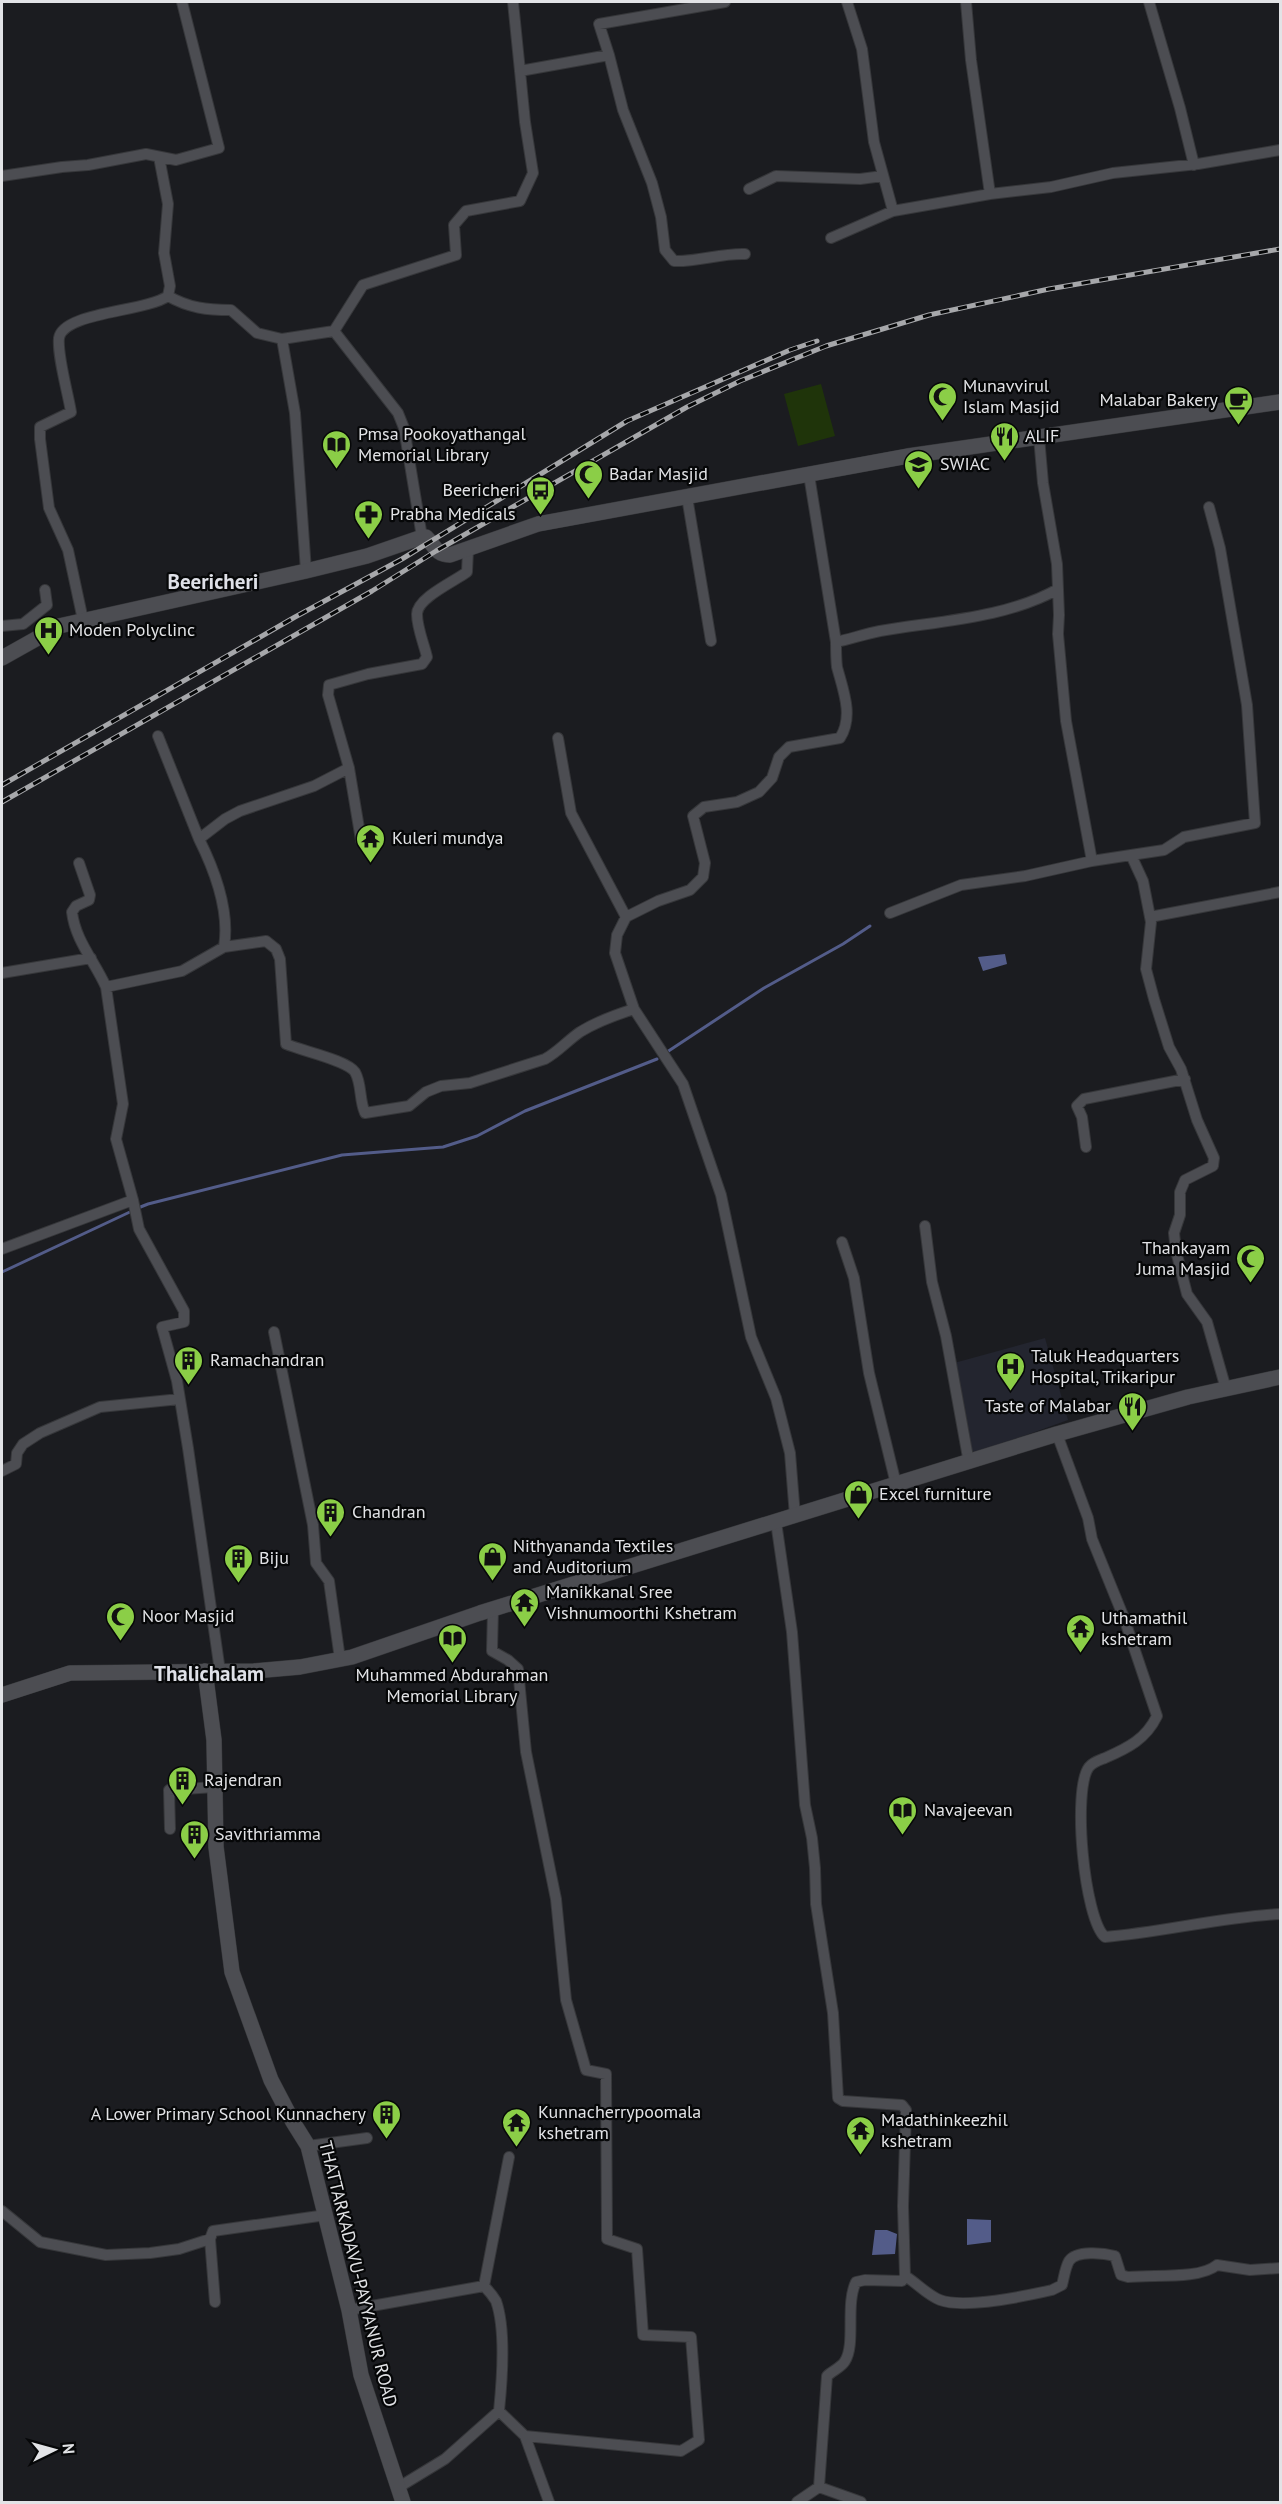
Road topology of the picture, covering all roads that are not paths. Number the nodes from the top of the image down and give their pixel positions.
1 (182, 2) edge
2 (513, 2) edge
3 (725, 2) edge
4 (847, 2) edge
5 (966, 2) edge
6 (1149, 2) edge
7 (609, 55) junction
8 (520, 71) junction
9 (1281, 150) edge
10 (159, 157) junction
11 (1194, 165) junction
12 (2, 176) edge
13 (883, 176) junction
14 (749, 189) dead end
15 (990, 194) junction
16 (893, 211) junction
17 (831, 238) dead end
18 (745, 254) dead end
19 (168, 296) junction
20 (334, 331) junction
21 (282, 339) junction
22 (1281, 402) edge
23 (1039, 437) junction
24 (809, 475) junction
25 (687, 497) junction
26 (1209, 507) dead end
27 (422, 537) junction
28 (468, 550) junction
29 (306, 571) junction
30 (1058, 589) junction
31 (45, 590) dead end
32 (83, 620) junction
33 (2, 626) edge
34 (711, 641) dead end
35 (836, 642) junction
36 (2, 658) edge
37 (158, 736) dead end
38 (558, 738) dead end
39 (349, 768) junction
40 (200, 839) junction
41 (361, 840) dead end
42 (1131, 855) junction
43 (1092, 861) junction
44 (79, 864) dead end
45 (1281, 892) edge
46 (890, 913) dead end
47 (626, 917) junction
48 (1150, 917) junction
49 (224, 947) junction
50 (91, 958) junction
51 (2, 973) edge
52 (106, 987) junction
53 (634, 1010) junction
54 (1185, 1079) junction
55 (1086, 1146) dead end
56 (134, 1206) junction
57 (925, 1226) dead end
58 (842, 1242) dead end
59 (2, 1249) edge
60 (274, 1332) dead end
61 (1281, 1377) edge
62 (1226, 1389) junction
63 (180, 1399) junction
64 (1057, 1434) junction
65 (969, 1463) junction
66 (2, 1472) edge
67 (896, 1484) junction
68 (795, 1516) junction
69 (776, 1522) junction
70 (493, 1609) junction
71 (340, 1659) junction
72 (212, 1671) junction
73 (2, 1695) edge
74 (215, 1787) junction
75 (170, 1829) dead end
76 (1281, 1914) edge
77 (367, 2138) dead end
78 (309, 2146) junction
79 (509, 2157) dead end
80 (2, 2211) edge
81 (326, 2215) junction
82 (210, 2239) junction
83 (1281, 2268) edge
84 (905, 2276) junction
85 (484, 2286) junction
86 (215, 2302) dead end
87 (350, 2310) junction
88 (499, 2411) junction
89 (525, 2436) junction
90 (819, 2487) junction
91 (400, 2495) edge
92 (549, 2502) edge
93 (797, 2502) edge
94 (861, 2502) edge

1 - 10 street
2 - 8 street
3 - 7 street
4 - 13 street
5 - 15 street
6 - 11 street
7 - 8 street
7 - 18 street
8 - 20 street
9 - 11 street
10 - 12 street
10 - 19 street
11 - 15 street
13 - 14 street
13 - 16 street
15 - 16 street
16 - 17 street
19 - 21 street
19 - 32 street
20 - 21 street
20 - 27 street
21 - 29 street
22 - 23 main road
23 - 24 main road
23 - 30 street
24 - 25 main road
24 - 35 street
25 - 28 main road
25 - 34 street
26 - 42 street
27 - 28 main road
27 - 29 main road
28 - 39 street
29 - 32 main road
30 - 35 street
30 - 43 street
31 - 33 street
32 - 36 main road
35 - 47 street
37 - 40 street
38 - 47 street
39 - 40 street
39 - 41 street
40 - 49 street
42 - 43 street
42 - 48 street
43 - 46 street
44 - 50 street
45 - 48 street
47 - 53 street
48 - 54 street
49 - 52 street
49 - 53 street
50 - 51 street
50 - 52 street
52 - 56 street
53 - 68 street
54 - 55 street
54 - 62 street
56 - 59 street
56 - 63 street
57 - 65 street
58 - 67 street
60 - 71 street
61 - 62 main road
62 - 64 main road
63 - 66 street
63 - 72 street
64 - 65 main road
64 - 76 street
65 - 67 main road
67 - 68 main road
68 - 69 main road
69 - 70 main road
69 - 84 street
70 - 71 main road
70 - 89 street
71 - 72 main road
72 - 73 main road
72 - 74 main road, THATTARKADAVU-PAYYANUR ROAD
74 - 75 street
74 - 78 main road, THATTARKADAVU-PAYYANUR ROAD
77 - 78 street
78 - 81 main road, THATTARKADAVU-PAYYANUR ROAD
79 - 85 street
80 - 82 street
81 - 82 street
81 - 87 main road, THATTARKADAVU-PAYYANUR ROAD
82 - 86 street
83 - 84 street
84 - 90 street
85 - 87 street
85 - 88 street
87 - 91 main road, THATTARKADAVU-PAYYANUR ROAD
88 - 89 street
88 - 91 street
89 - 92 street
90 - 93 street
90 - 94 street

